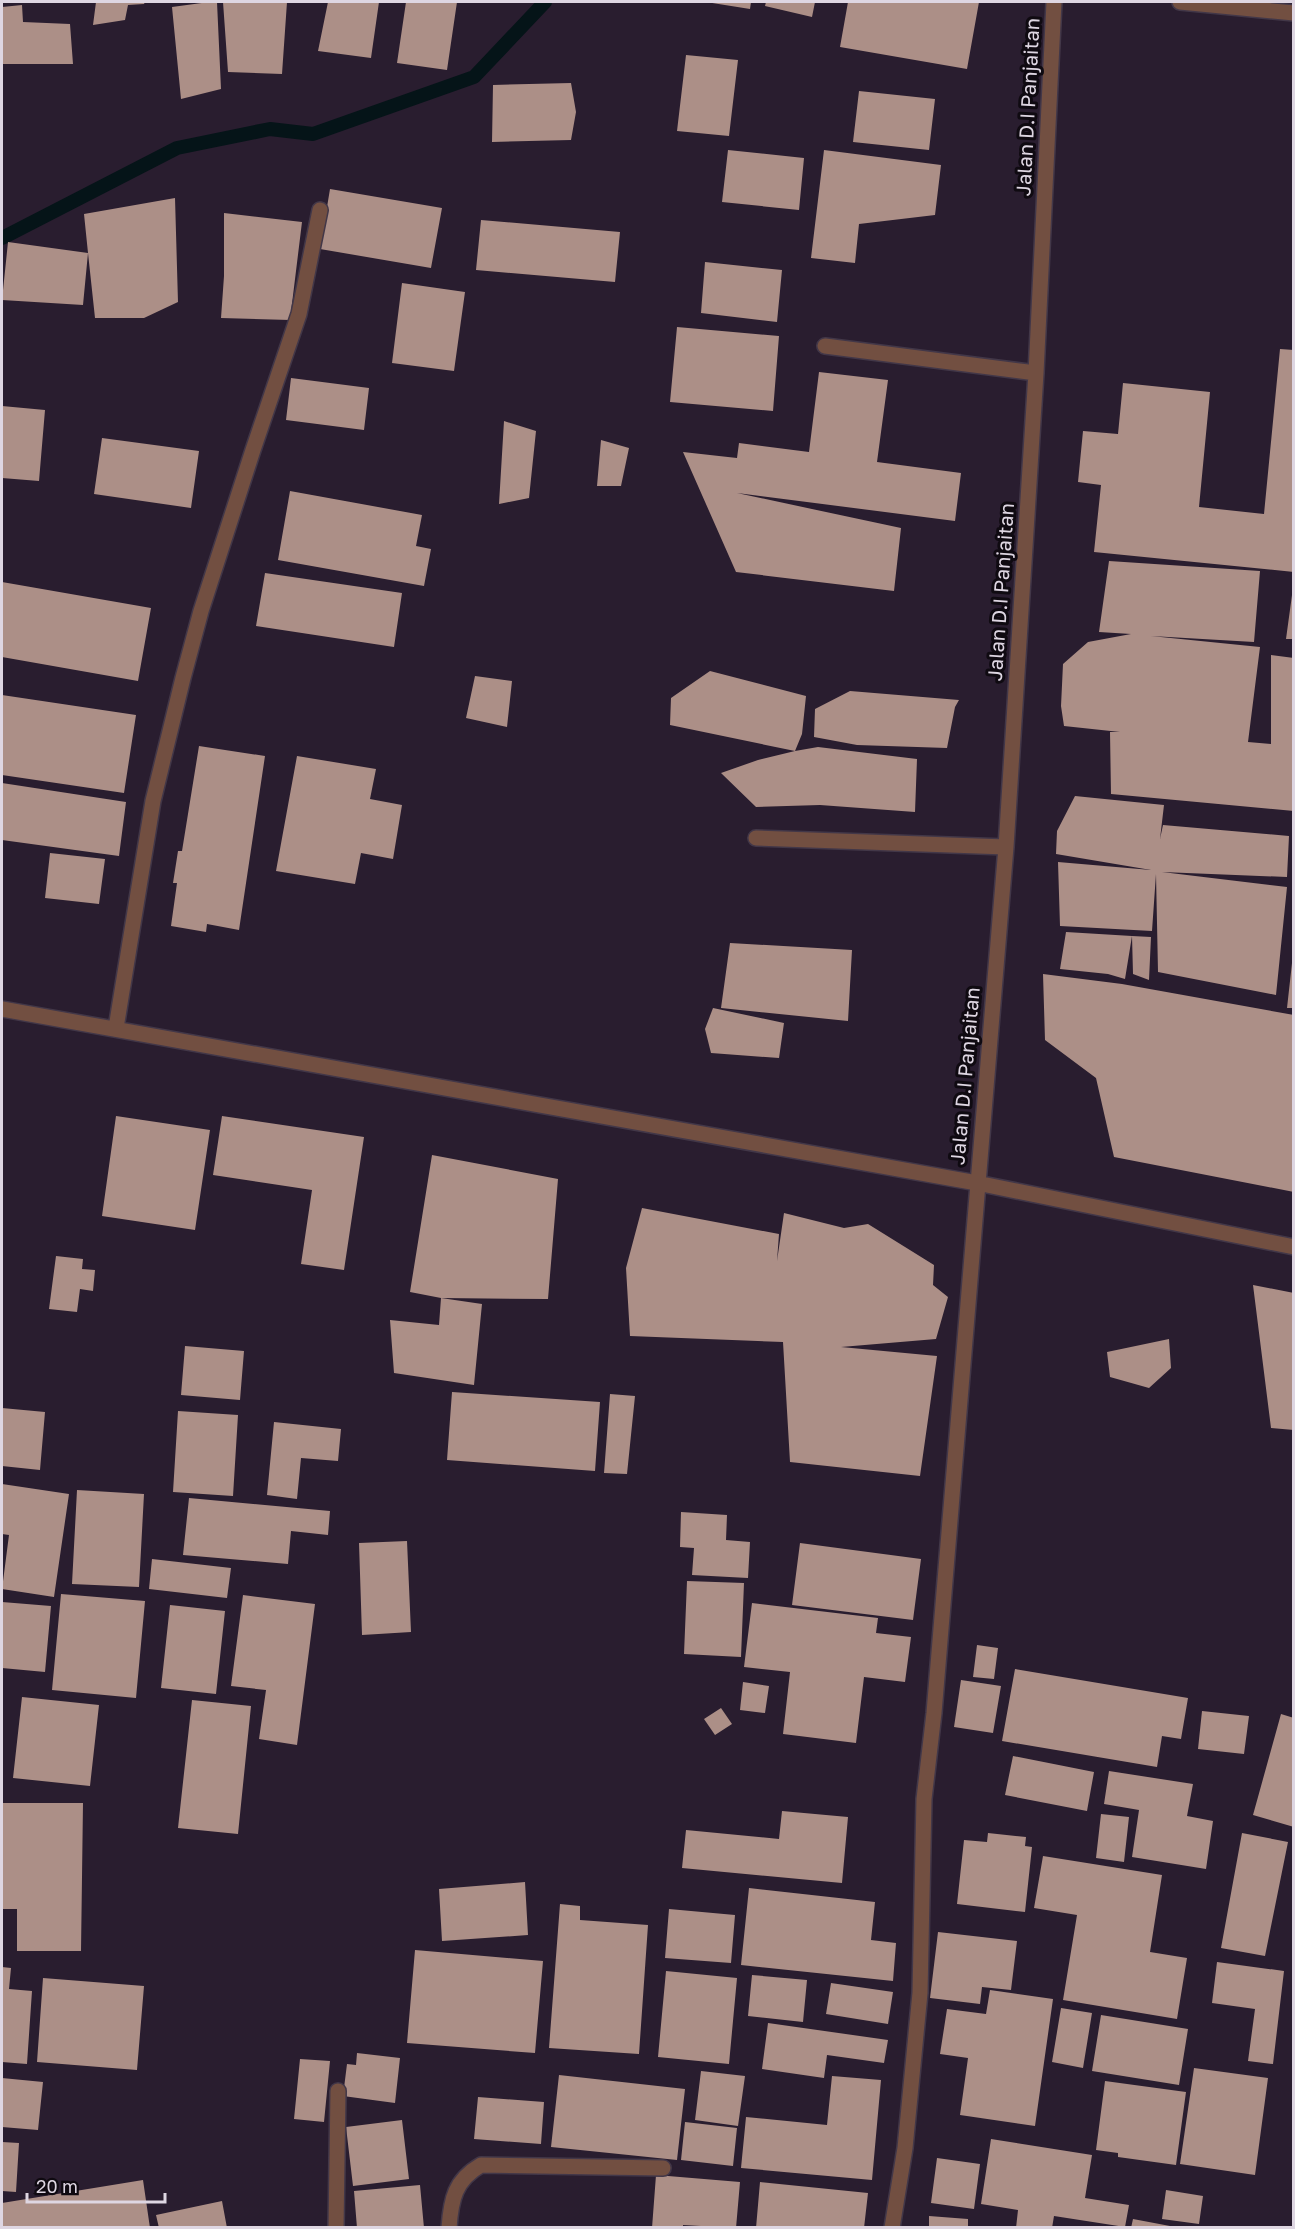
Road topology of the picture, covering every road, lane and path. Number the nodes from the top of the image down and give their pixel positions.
1 (1054, 2) edge
2 (1180, 2) edge
3 (1293, 14) edge
4 (320, 210) dead end
5 (825, 346) dead end
6 (1036, 373) junction
7 (756, 838) dead end
8 (1006, 847) junction
9 (2, 1009) edge
10 (116, 1028) junction
11 (977, 1183) junction
12 (1293, 1247) edge
13 (338, 2091) dead end
14 (663, 2168) dead end
15 (336, 2228) edge
16 (449, 2228) edge
17 (892, 2228) edge

1 - 6 street, Jalan D.I Panjaitan
2 - 3 street
4 - 10 street
5 - 6 street
6 - 8 street, Jalan D.I Panjaitan
7 - 8 street
8 - 11 street, Jalan D.I Panjaitan
9 - 10 street
10 - 11 street
11 - 12 street
11 - 17 street, Jalan D.I Panjaitan
13 - 15 street
14 - 16 street

